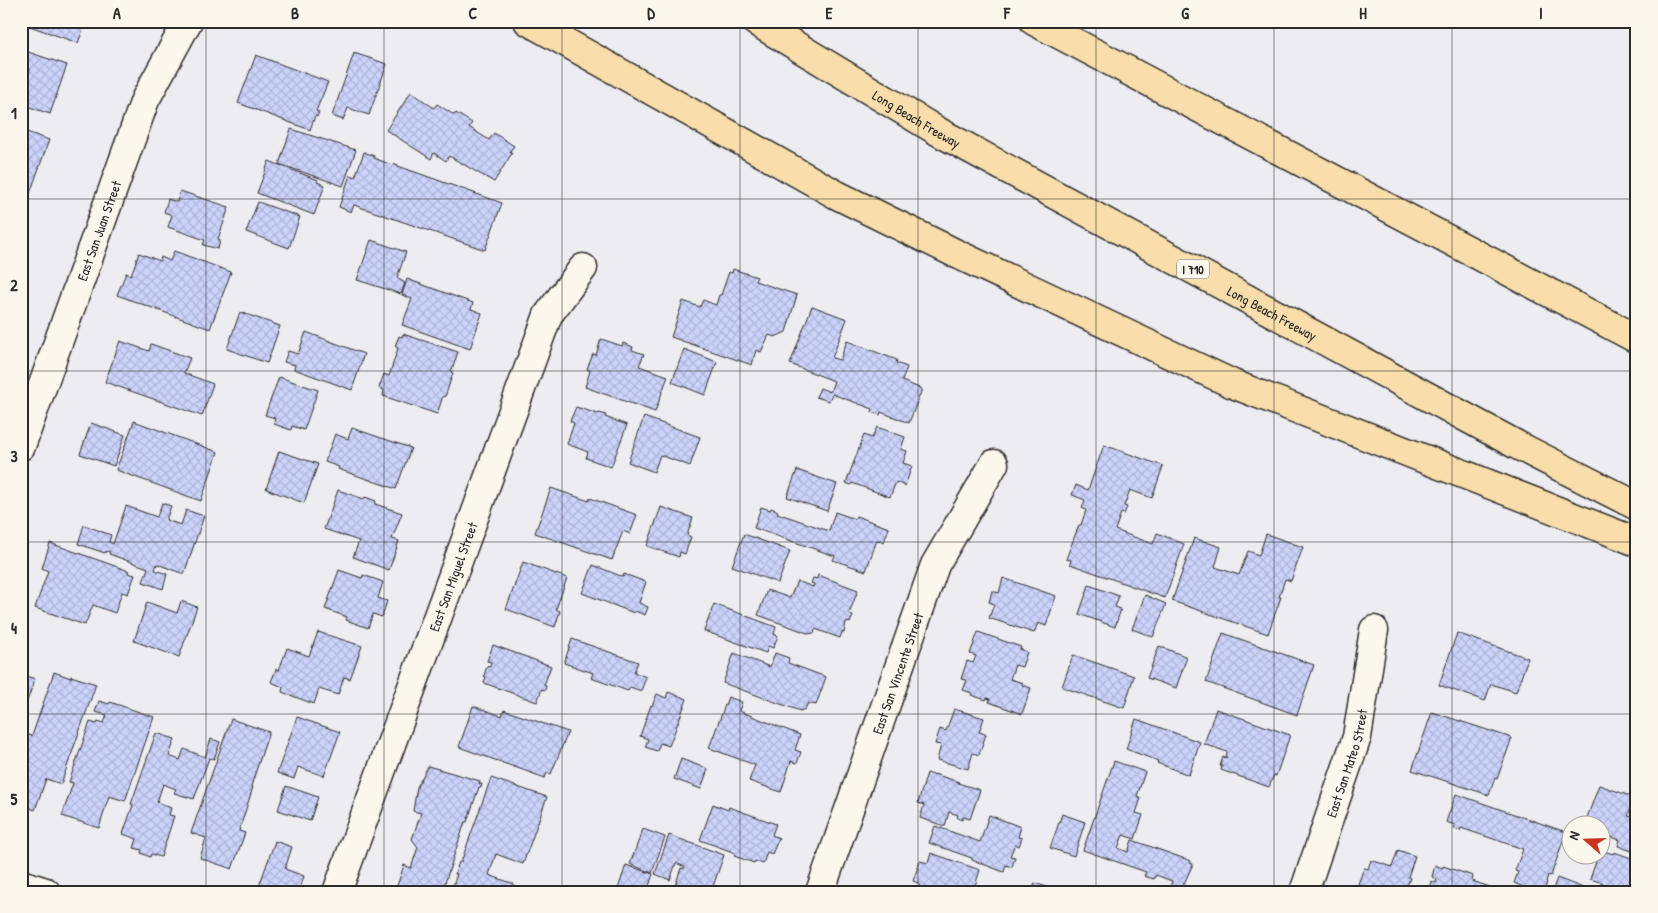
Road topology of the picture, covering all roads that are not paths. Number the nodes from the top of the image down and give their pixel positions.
1 (188, 21) edge
2 (528, 21) edge
3 (755, 21) edge
4 (1034, 21) edge
5 (583, 268) dead end
6 (1637, 339) edge
7 (21, 446) edge
8 (994, 464) dead end
9 (1637, 506) edge
10 (1637, 542) edge
11 (1374, 630) dead end
12 (21, 884) edge
13 (46, 892) edge
14 (337, 892) edge
15 (820, 892) edge
16 (1304, 892) edge

1 - 7 street, East San Juan Street
2 - 10 highway
3 - 9 highway, Long Beach Freeway / I 710
4 - 6 highway
5 - 14 street, East San Miguel Street
8 - 15 street, East San Vincente Street
11 - 16 street, East San Mateo Street
12 - 13 street

